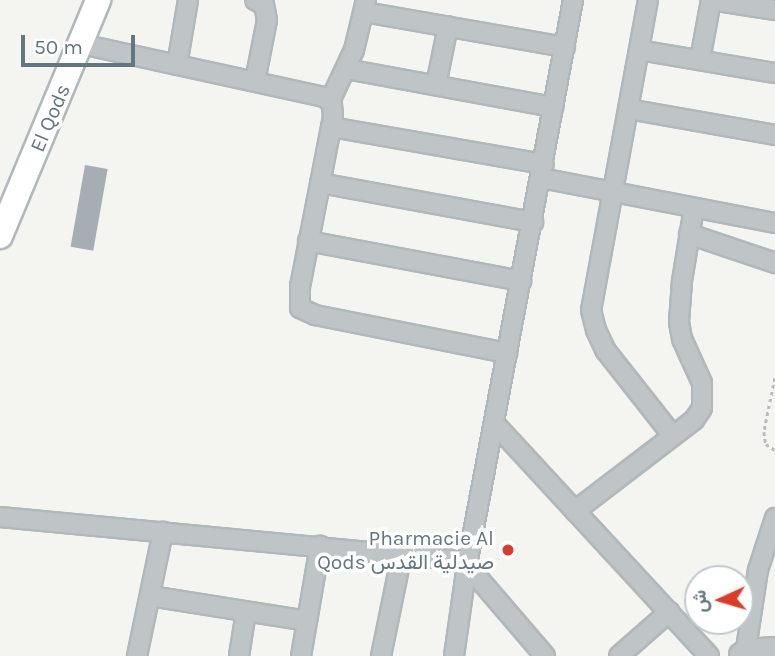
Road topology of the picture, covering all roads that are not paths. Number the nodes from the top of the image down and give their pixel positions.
1 (98, 0) edge
2 (188, 0) edge
3 (573, 0) edge
4 (648, 0) edge
5 (711, 0) edge
6 (266, 3) edge
7 (365, 6) edge
8 (775, 10) edge
9 (448, 26) junction
10 (81, 44) junction
11 (565, 47) junction
12 (639, 50) junction
13 (700, 60) junction
14 (177, 65) junction
15 (346, 69) junction
16 (775, 73) edge
17 (255, 81) junction
18 (436, 86) junction
19 (330, 101) junction
20 (554, 107) junction
21 (628, 109) junction
22 (331, 127) junction
23 (775, 135) edge
24 (542, 171) junction
25 (320, 183) junction
26 (613, 192) junction
27 (694, 208) junction
28 (533, 222) junction
29 (775, 223) edge
30 (689, 233) junction
31 (0, 236) edge
32 (308, 241) junction
33 (775, 263) edge
34 (521, 281) junction
35 (507, 353) junction
36 (494, 423) junction
37 (673, 436) junction
38 (575, 511) junction
39 (0, 517) edge
40 (775, 518) edge
41 (163, 532) junction
42 (320, 546) junction
43 (402, 554) junction
44 (467, 565) junction
45 (150, 596) junction
46 (246, 612) junction
47 (669, 612) junction
48 (307, 621) junction
49 (775, 647) edge
50 (741, 652) edge
51 (137, 656) edge
52 (239, 656) edge
53 (301, 656) edge
54 (381, 656) edge
55 (454, 656) edge
56 (545, 656) edge
57 (619, 656) edge
58 (709, 656) edge

1 - 10 street, El Qods
2 - 14 street
3 - 11 street
4 - 12 street
5 - 8 street
5 - 13 street
6 - 17 street
7 - 9 street
7 - 15 street
9 - 11 street
9 - 18 street
10 - 14 street
10 - 31 street, El Qods
11 - 20 street
12 - 13 street
12 - 21 street
13 - 16 street
14 - 17 street
15 - 18 street
15 - 19 street
17 - 19 street
18 - 20 street
19 - 22 street
20 - 24 street
21 - 23 street
21 - 26 street
22 - 24 street
22 - 25 street
24 - 26 street
24 - 28 street
25 - 28 street
25 - 32 street
26 - 27 street
26 - 37 street
27 - 29 street
27 - 30 street
28 - 34 street
30 - 33 street
30 - 37 street
32 - 34 street
32 - 35 street
34 - 35 street
35 - 36 street
36 - 38 street
36 - 44 street
37 - 38 street
38 - 47 street
39 - 41 street
40 - 50 street
41 - 42 street
41 - 45 street
42 - 43 street
42 - 48 street
43 - 44 street
43 - 54 street
44 - 55 street
44 - 56 street
45 - 46 street
45 - 51 street
46 - 48 street
46 - 52 street
47 - 57 street
47 - 58 street
48 - 53 street
49 - 50 street

